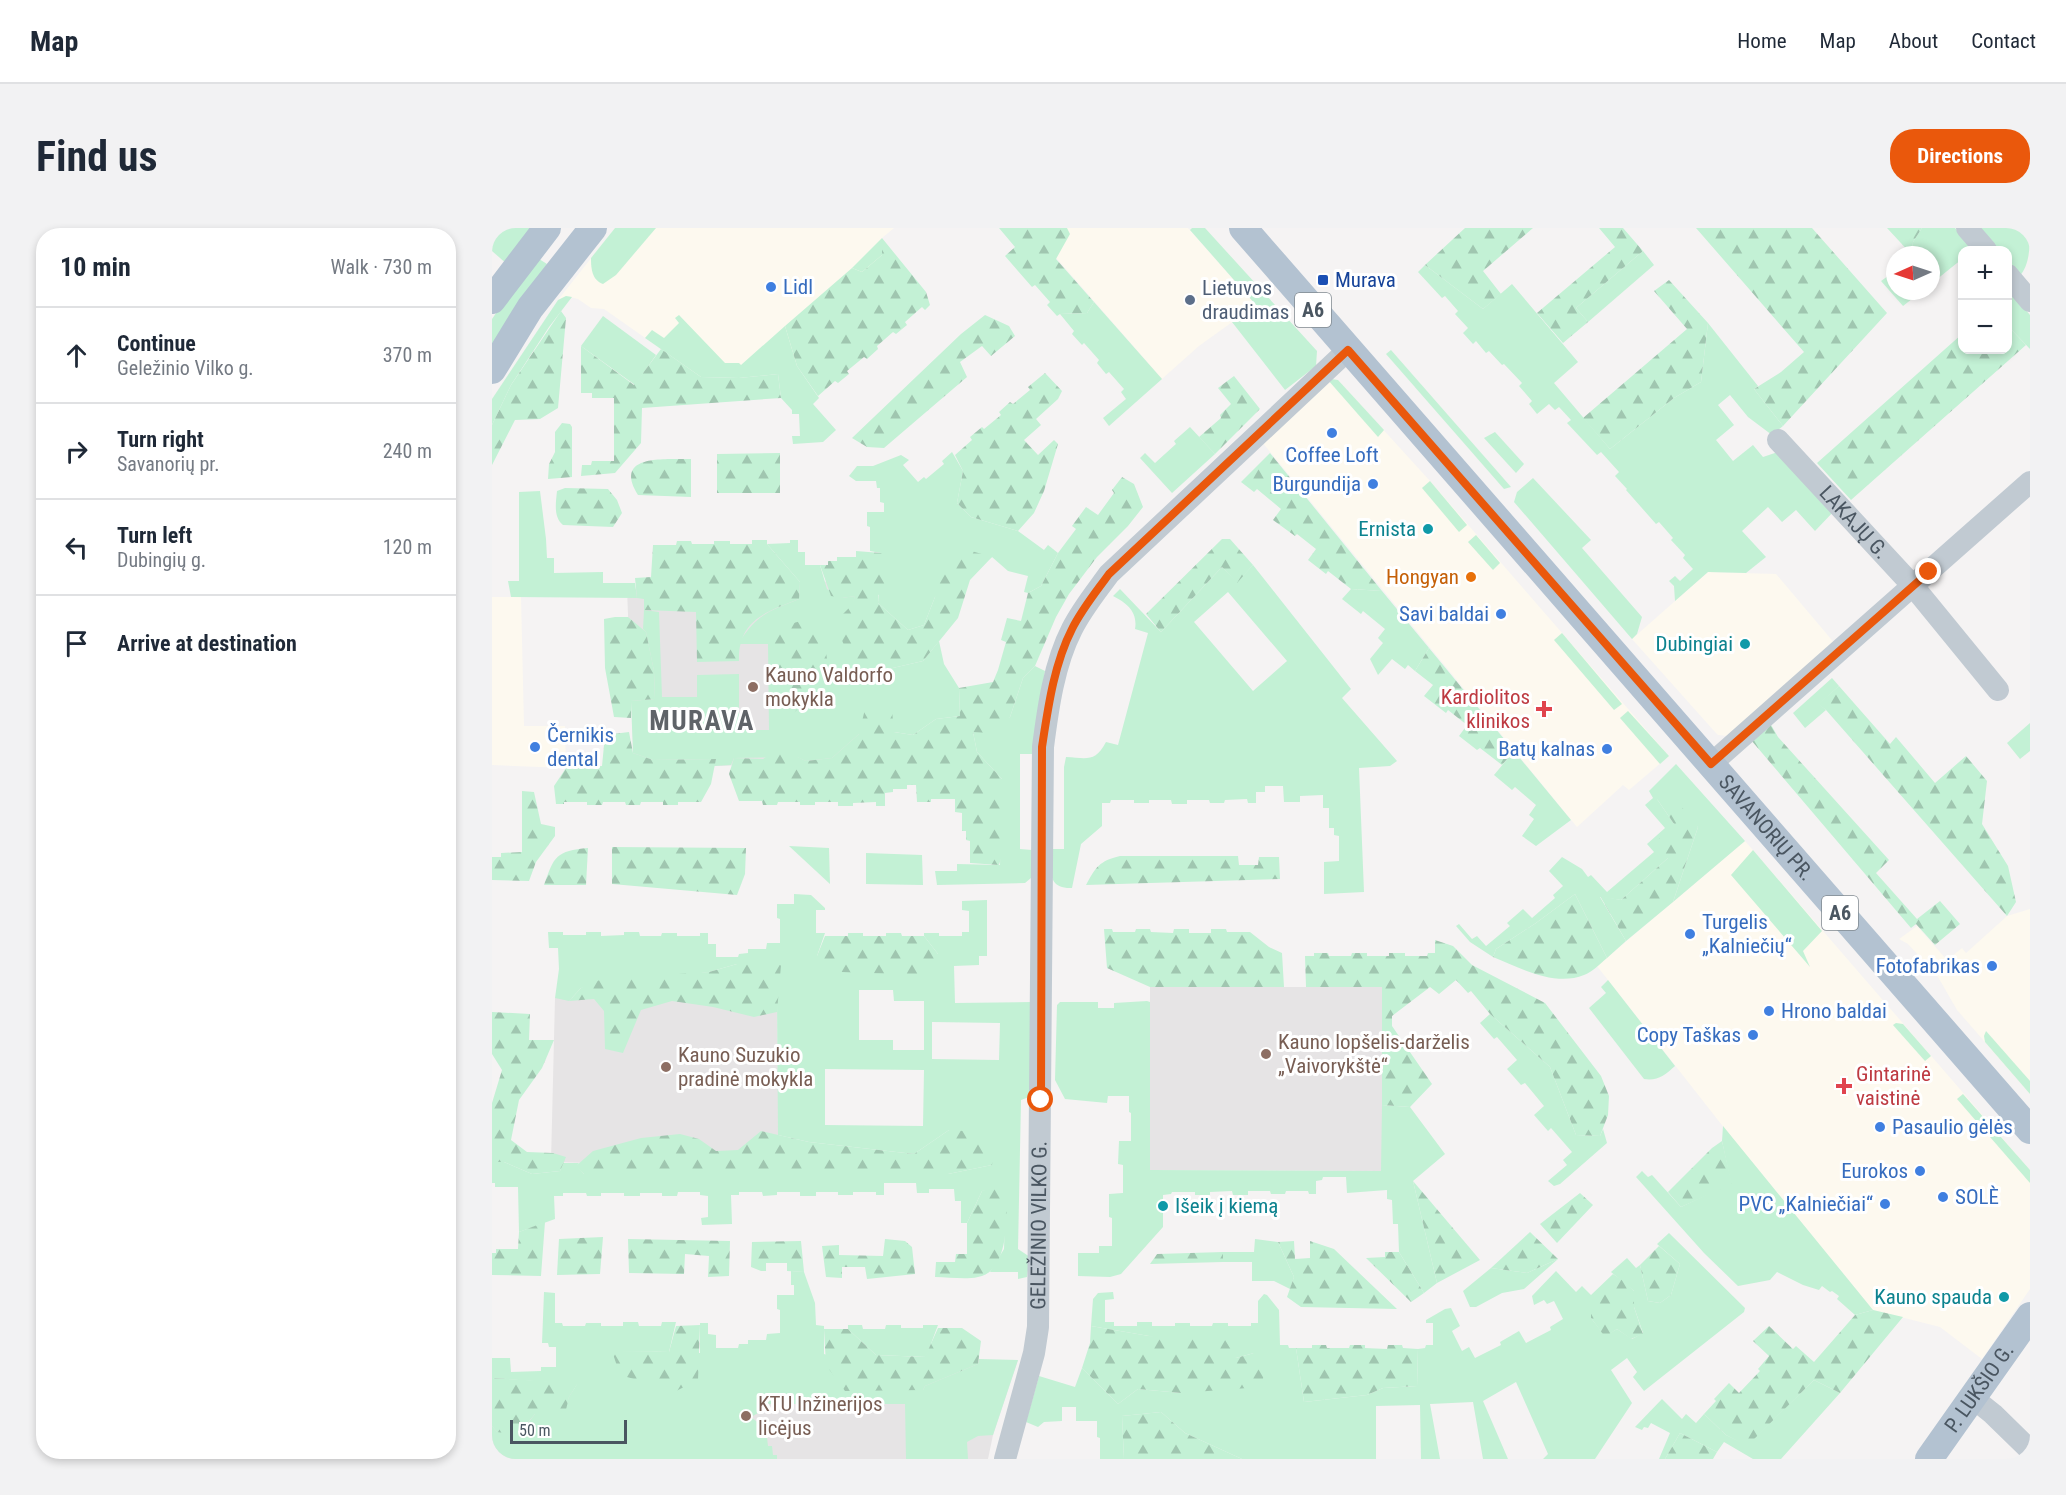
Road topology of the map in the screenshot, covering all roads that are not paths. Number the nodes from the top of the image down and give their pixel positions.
1 (548, 228) edge
2 (593, 228) edge
3 (1243, 228) edge
4 (1967, 228) edge
5 (1983, 246) edge
6 (562, 265) junction
7 (2012, 281) edge
8 (492, 300) edge
9 (2030, 301) edge
10 (1348, 350) junction
11 (492, 370) edge
12 (1778, 440) dead end
13 (2030, 483) edge
14 (1913, 586) junction
15 (1998, 690) dead end
16 (1711, 764) junction
17 (2030, 1130) edge
18 (2030, 1316) edge
19 (1973, 1398) junction
20 (2030, 1450) edge
21 (1005, 1459) edge
22 (1929, 1459) edge

1 - 6 main road
1 - 8 main road
2 - 6 main road
3 - 10 main road, SAVANORIŲ PR. / A6
4 - 5 street
6 - 11 main road
7 - 9 street
10 - 16 main road, SAVANORIŲ PR. / A6
10 - 21 street, GELEŽINIO VILKO G.
12 - 14 street, LAKAJŲ G.
13 - 14 street
14 - 15 street, LAKAJŲ G.
14 - 16 street
16 - 17 main road, SAVANORIŲ PR. / A6
18 - 19 main road, P. LUKŠIO G.
19 - 20 street
19 - 22 main road, P. LUKŠIO G.

